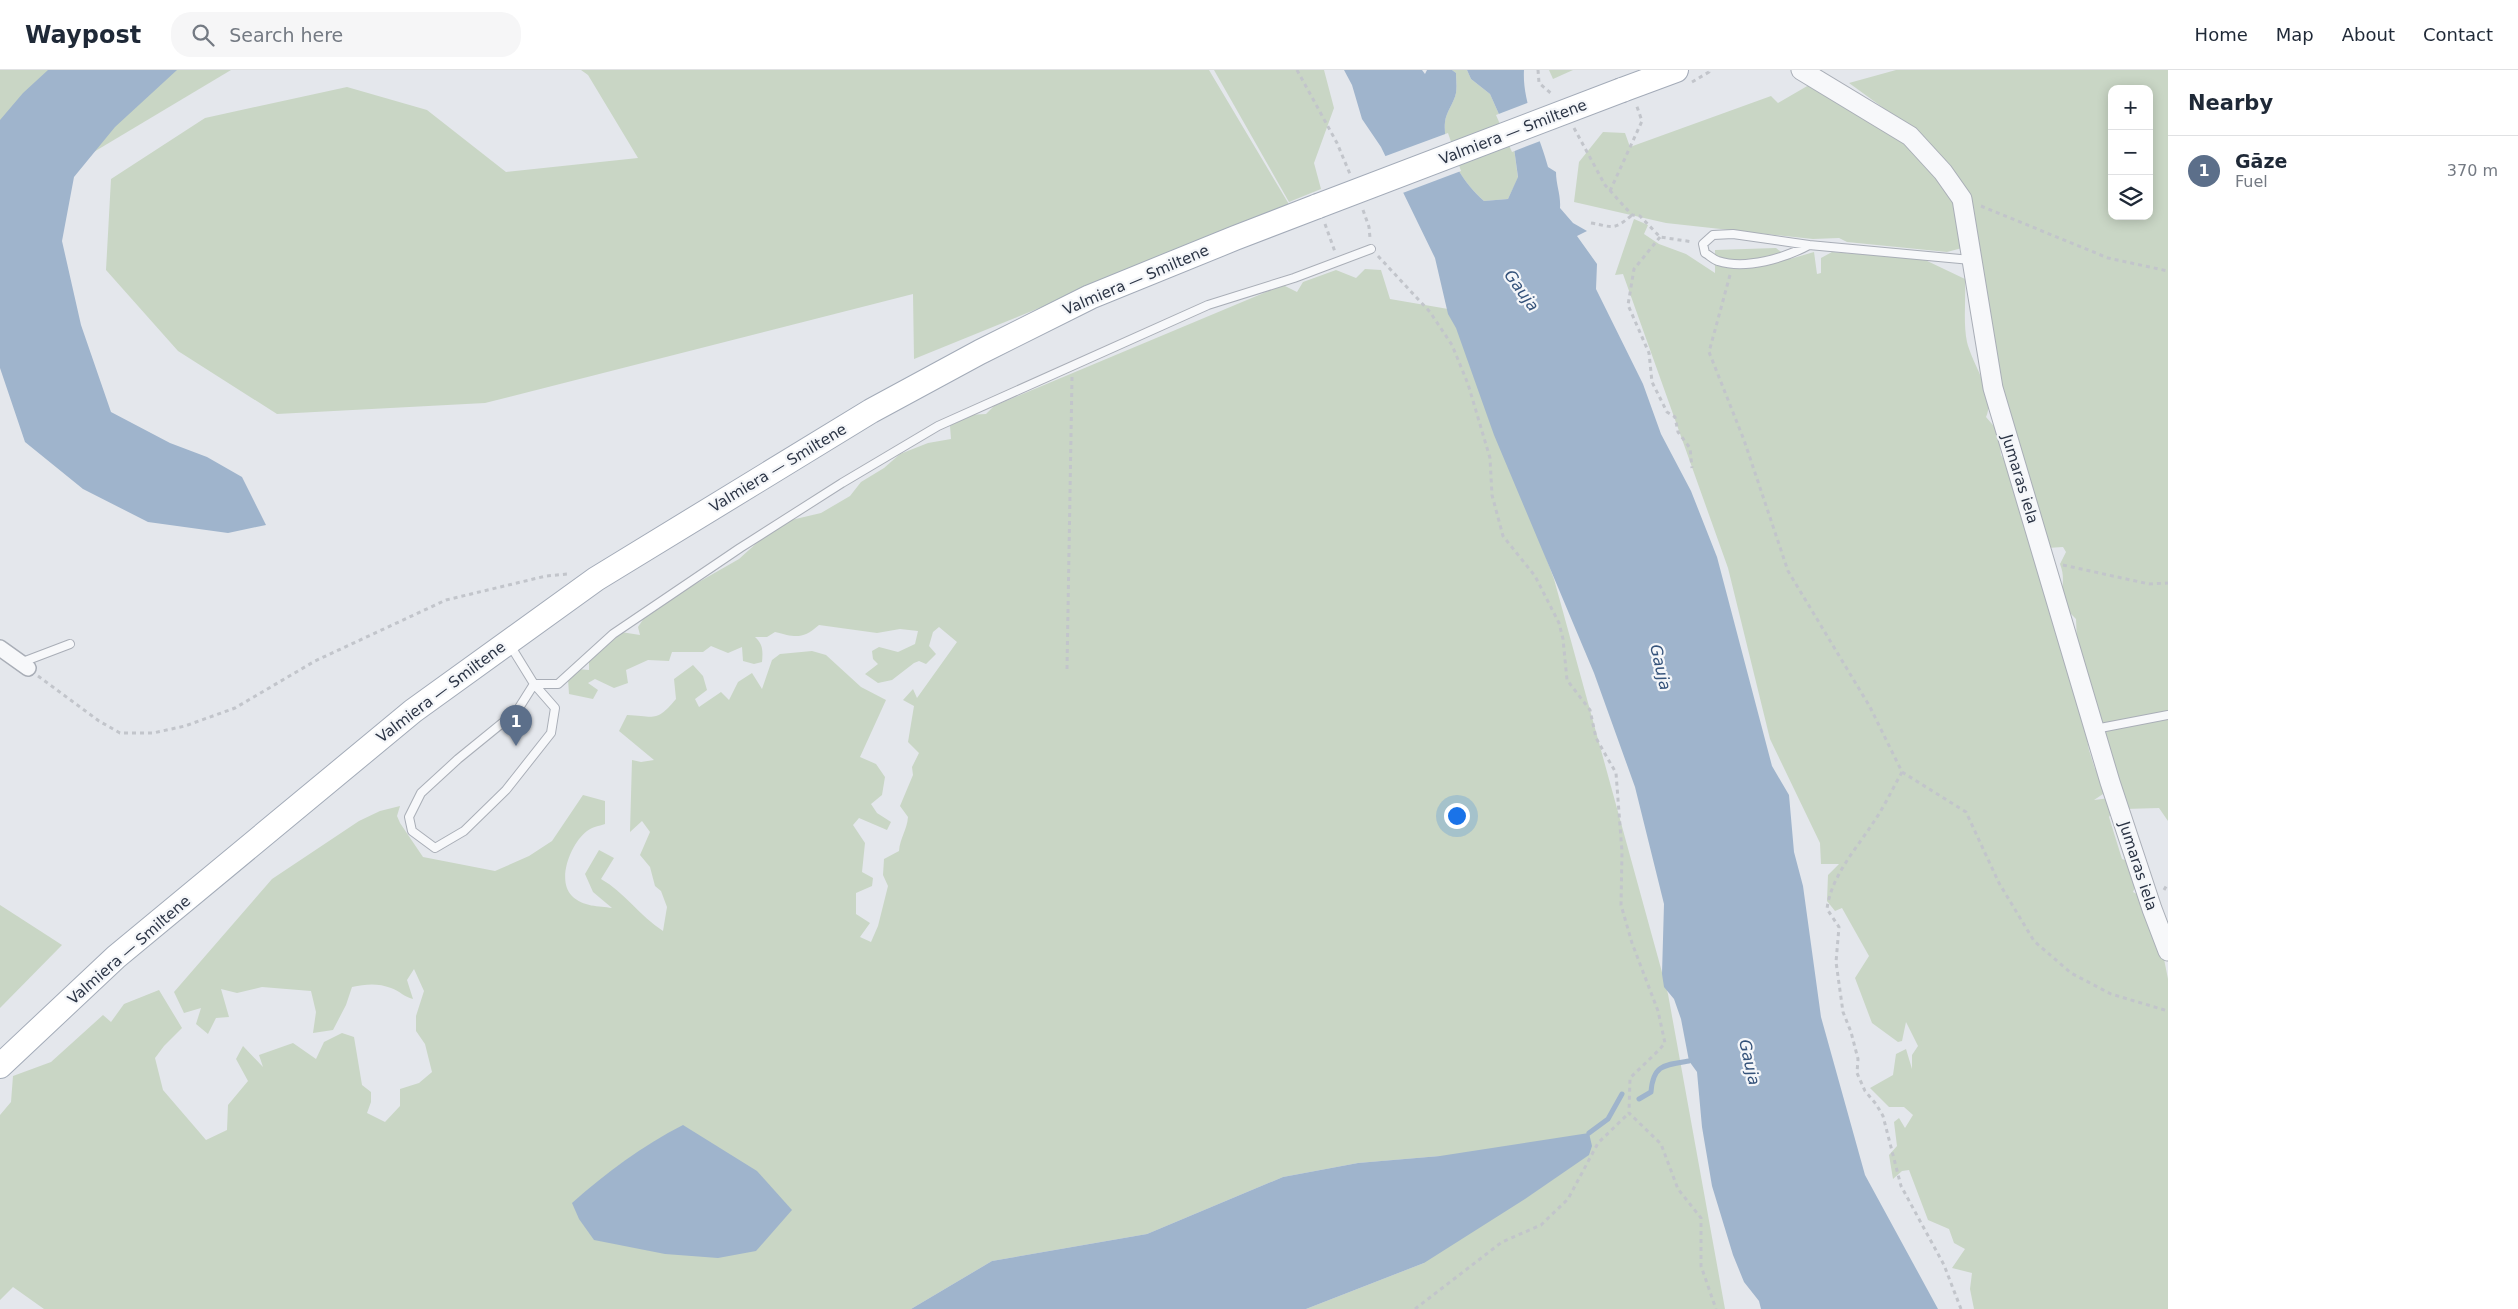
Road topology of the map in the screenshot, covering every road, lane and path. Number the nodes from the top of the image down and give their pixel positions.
1 (1297, 70) edge
2 (1676, 70) edge
3 (1801, 70) edge
4 (1629, 96) junction
5 (1352, 180) dead end
6 (1962, 199) junction
7 (1362, 208) dead end
8 (1321, 213) junction
9 (1632, 215) junction
10 (1591, 223) dead end
11 (1660, 237) junction
12 (1703, 244) junction
13 (1809, 245) junction
14 (1371, 250) junction
15 (1973, 261) junction
16 (1338, 262) junction
17 (1734, 262) junction
18 (2168, 271) edge
19 (1072, 366) junction
20 (1692, 468) dead end
21 (2044, 561) junction
22 (596, 579) junction
23 (2168, 583) edge
24 (508, 641) junction
25 (70, 644) dead end
26 (0, 648) edge
27 (24, 666) junction
28 (1067, 670) dead end
29 (534, 684) junction
30 (2168, 715) edge
31 (2095, 729) junction
32 (1902, 772) junction
33 (2168, 951) edge
34 (2168, 1011) edge
35 (0, 1066) edge
36 (1628, 1113) junction
37 (1415, 1309) edge
38 (1716, 1309) edge
39 (1962, 1309) edge

1 - 5 path
2 - 4 main road, Valmiera — Smiltene
3 - 6 street, Jumaras iela
4 - 8 main road, Valmiera — Smiltene, bridge
4 - 9 path
6 - 15 street, Jumaras iela
6 - 18 path
7 - 14 path
8 - 16 path
8 - 22 main road, Valmiera — Smiltene
9 - 10 path
9 - 11 path
11 - 12 path
11 - 20 path
12 - 13 lane
12 - 17 lane
13 - 15 lane
13 - 17 lane
14 - 16 lane
14 - 36 path
15 - 21 street, Jumaras iela
16 - 19 lane
17 - 32 path
19 - 28 path
19 - 29 lane
21 - 23 path
21 - 31 street, Jumaras iela
22 - 24 main road, Valmiera — Smiltene
22 - 27 path
24 - 29 lane
24 - 35 main road, Valmiera — Smiltene
25 - 27 lane
26 - 27 street
29 - 29 lane
30 - 31 lane
31 - 33 street, Jumaras iela
32 - 34 path
32 - 39 path
36 - 37 path
36 - 38 path

